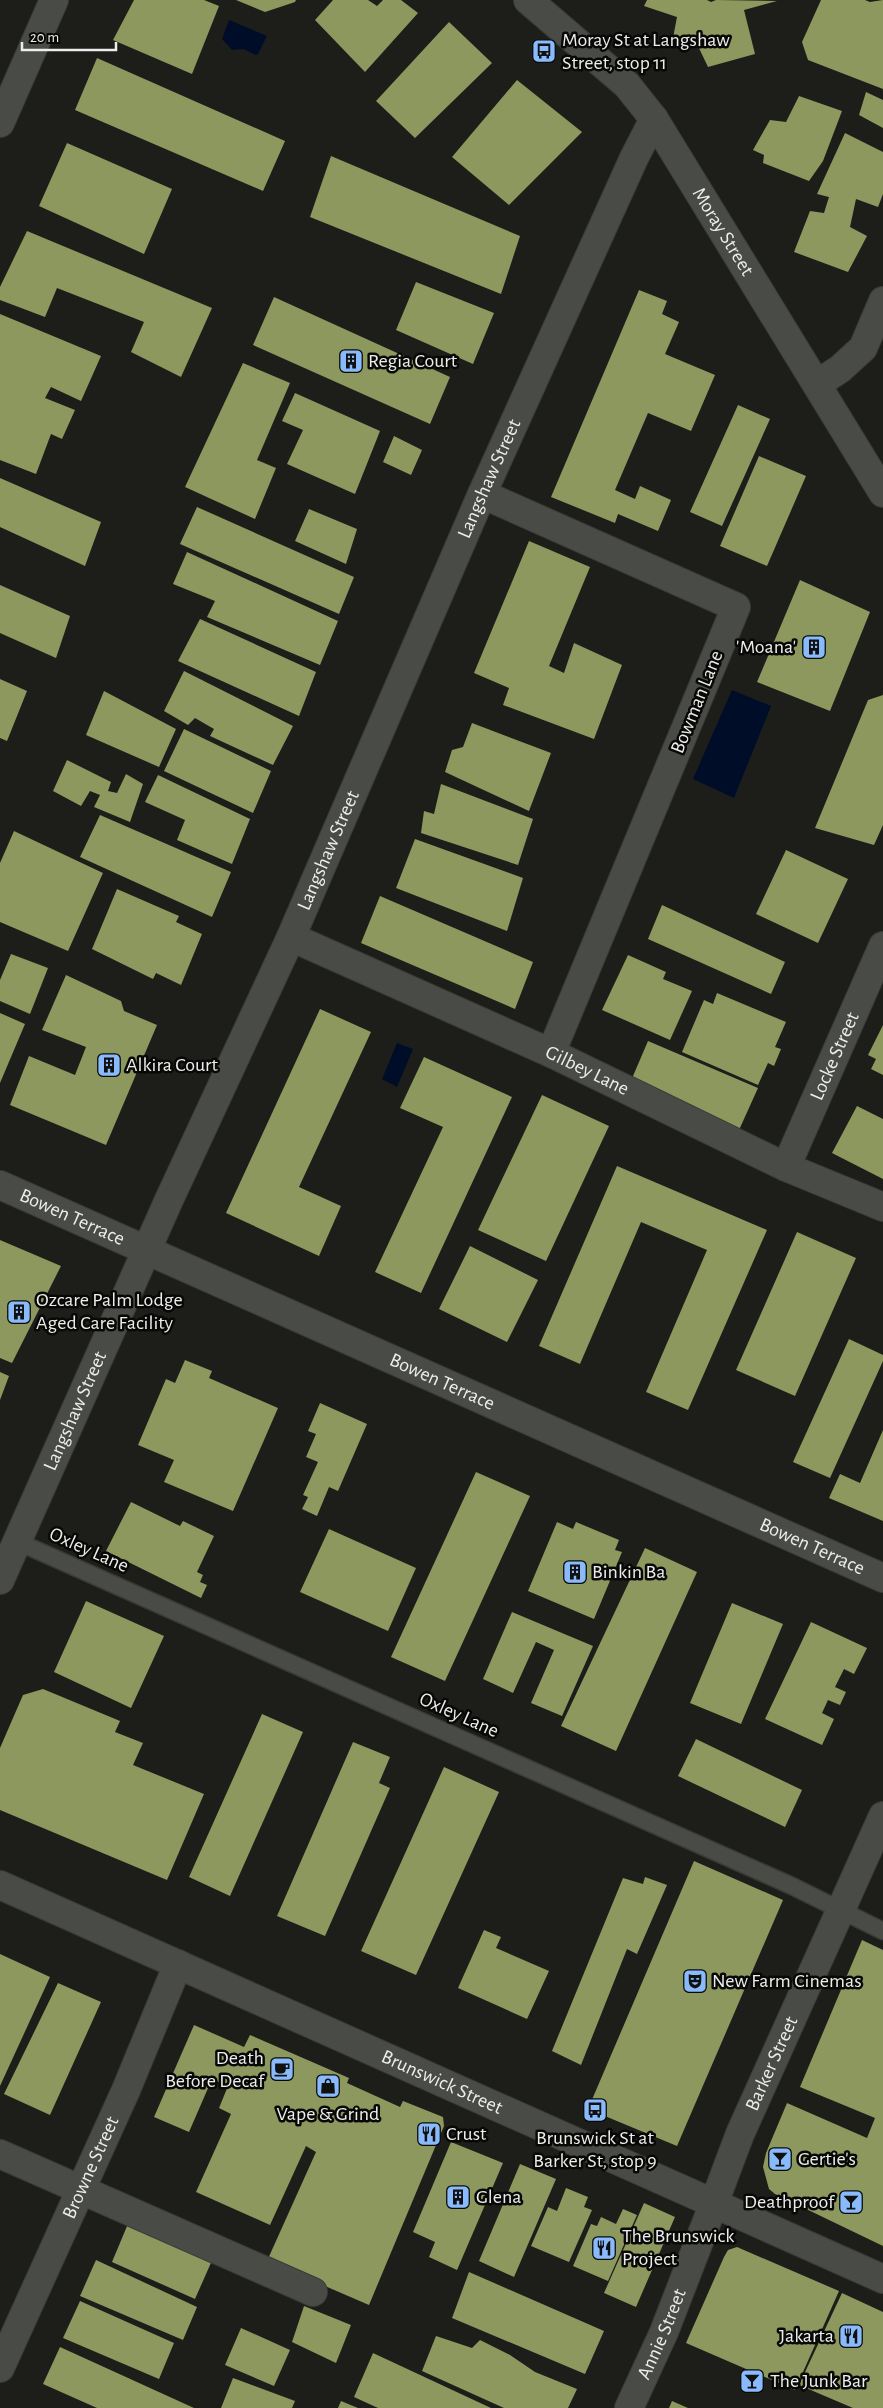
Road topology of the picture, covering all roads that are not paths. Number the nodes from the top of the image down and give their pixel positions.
1 (54, 0) edge
2 (528, 0) edge
3 (654, 119) junction
4 (0, 123) edge
5 (883, 301) edge
6 (817, 384) junction
7 (883, 493) edge
8 (482, 494) junction
9 (291, 937) junction
10 (883, 946) edge
11 (551, 1053) junction
12 (786, 1166) junction
13 (0, 1185) edge
14 (883, 1208) edge
15 (147, 1251) junction
16 (16, 1541) junction
17 (883, 1578) edge
18 (0, 1580) edge
19 (883, 1816) edge
20 (0, 1885) edge
21 (841, 1909) junction
22 (883, 1931) edge
23 (178, 1964) junction
24 (0, 2154) edge
25 (80, 2189) junction
26 (714, 2203) junction
27 (883, 2279) edge
28 (313, 2292) dead end
29 (0, 2368) edge
30 (629, 2408) edge

1 - 4 street
2 - 3 street, Moray Street
3 - 6 street, Moray Street
3 - 8 street, Langshaw Street
5 - 6 street
6 - 7 street, Moray Street
8 - 9 street, Langshaw Street
8 - 11 street, Bowman Lane
9 - 11 street, Gilbey Lane
9 - 15 street, Langshaw Street
10 - 12 street, Locke Street
11 - 12 street, Gilbey Lane
12 - 14 street, Gilbey Lane
13 - 15 street, Bowen Terrace
15 - 16 street, Langshaw Street
15 - 17 street, Bowen Terrace
16 - 18 street, Langshaw Street
16 - 21 lane, Oxley Lane
19 - 21 street, Barker Street
20 - 23 street, Brunswick Street
21 - 22 lane, Oxley Lane
21 - 26 street, Barker Street
23 - 25 street, Browne Street
23 - 26 street, Brunswick Street
24 - 25 street
25 - 28 street
25 - 29 street, Browne Street
26 - 27 street, Brunswick Street
26 - 30 street, Annie Street

